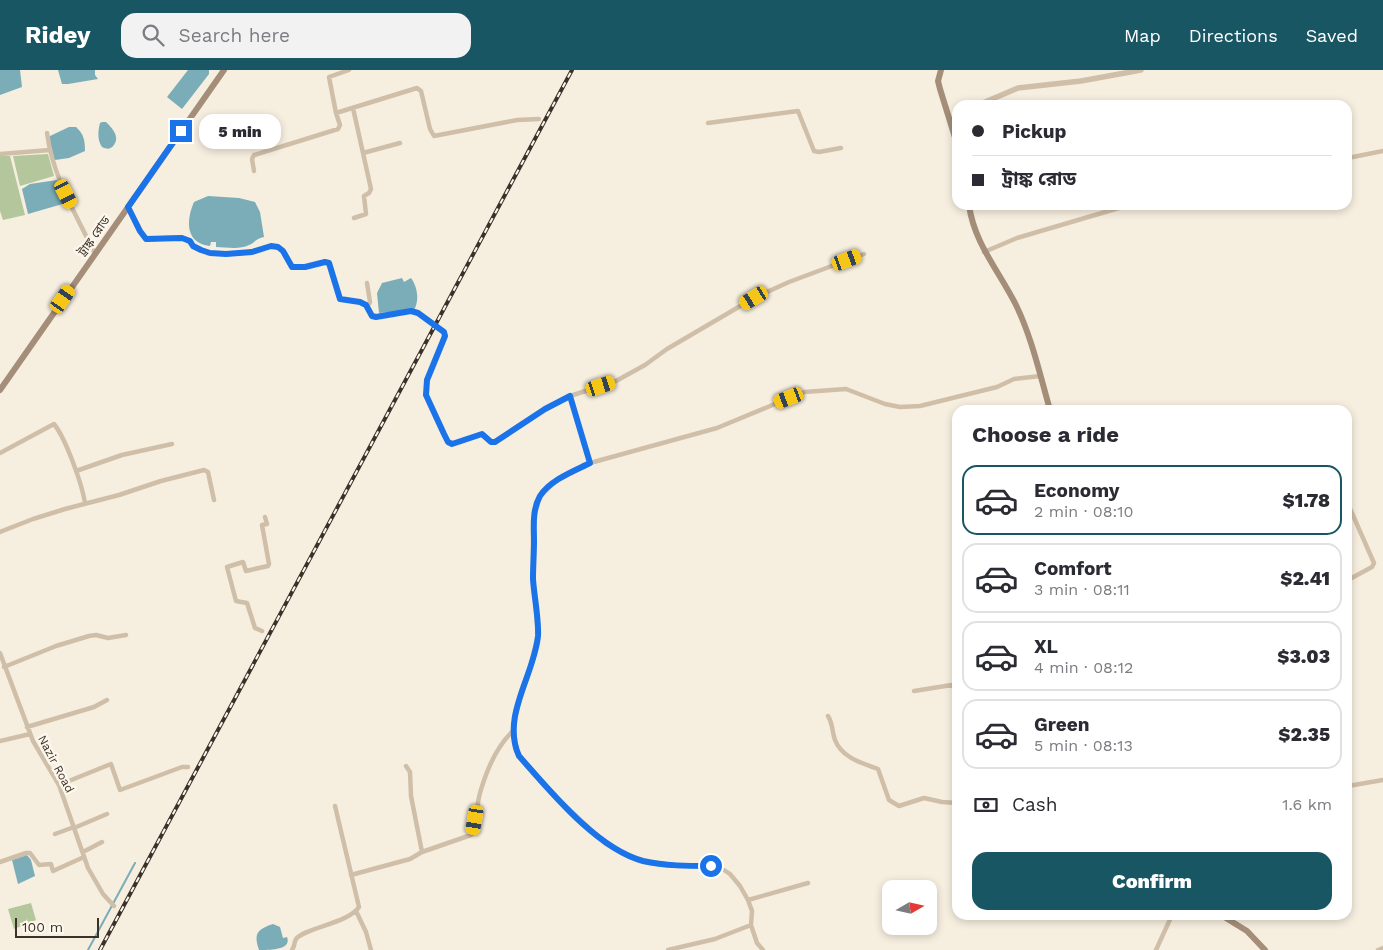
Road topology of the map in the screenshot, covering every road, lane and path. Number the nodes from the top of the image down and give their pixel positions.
1 (224, 70) edge
2 (349, 70) edge
3 (940, 70) edge
4 (1141, 70) edge
5 (990, 100) edge
6 (353, 108) junction
7 (336, 114) junction
8 (539, 119) dead end
9 (950, 122) joint
10 (708, 123) dead end
11 (952, 128) edge
12 (47, 133) dead end
13 (400, 143) dead end
14 (841, 148) dead end
15 (50, 150) junction
16 (1383, 151) edge
17 (362, 153) junction
18 (0, 154) edge
19 (1352, 157) edge
20 (254, 171) dead end
21 (128, 207) junction
22 (970, 210) edge
23 (1112, 210) edge
24 (354, 218) dead end
25 (984, 252) junction
26 (95, 254) junction
27 (864, 254) dead end
28 (367, 283) dead end
29 (367, 307) junction
30 (1040, 376) junction
31 (0, 390) edge
32 (570, 396) junction
33 (1049, 405) edge
34 (172, 444) dead end
35 (0, 453) edge
36 (590, 463) junction
37 (76, 471) junction
38 (214, 500) dead end
39 (84, 503) junction
40 (1352, 513) edge
41 (265, 516) dead end
42 (0, 532) edge
43 (1352, 578) edge
44 (262, 631) dead end
45 (126, 635) dead end
46 (0, 653) edge
47 (4, 667) junction
48 (952, 685) edge
49 (914, 691) dead end
50 (107, 700) dead end
51 (828, 716) dead end
52 (27, 727) junction
53 (513, 731) junction
54 (30, 734) junction
55 (0, 741) edge
56 (406, 766) dead end
57 (188, 767) dead end
58 (1383, 780) edge
59 (60, 785) junction
60 (1352, 785) edge
61 (952, 803) edge
62 (335, 806) dead end
63 (107, 814) dead end
64 (74, 828) junction
65 (55, 834) dead end
66 (102, 842) dead end
67 (422, 852) junction
68 (84, 857) junction
69 (0, 862) edge
70 (351, 875) junction
71 (808, 883) dead end
72 (748, 900) junction
73 (114, 906) dead end
74 (356, 911) junction
75 (1170, 920) edge
76 (1228, 920) edge
77 (751, 925) junction
78 (1383, 948) edge
79 (292, 950) edge
80 (371, 950) edge
81 (668, 950) edge
82 (763, 950) edge
83 (1156, 950) edge
84 (1265, 950) edge
85 (1378, 950) edge

1 - 21 main road, ট্রাঙ্ক রোড
2 - 7 street
3 - 9 main road
4 - 5 street
6 - 7 street
6 - 8 street
6 - 17 street
7 - 20 street
9 - 11 main road
10 - 14 street
12 - 15 street
13 - 17 street
15 - 18 street
15 - 26 street
16 - 19 street
17 - 24 street
21 - 26 main road, ট্রাঙ্ক রোড
21 - 29 street
22 - 25 main road
23 - 25 street
25 - 30 main road
26 - 31 main road, ট্রাঙ্ক রোড
27 - 32 street
28 - 29 street
29 - 32 street
30 - 33 main road
30 - 36 street
32 - 36 street
34 - 37 street
35 - 37 street
36 - 53 street
37 - 39 street
38 - 39 street
39 - 42 street
40 - 43 street
41 - 44 street
45 - 47 street
46 - 47 street, Nazir Road
47 - 52 street, Nazir Road
48 - 49 street
50 - 52 street
51 - 61 street
52 - 54 street, Nazir Road
53 - 67 street
53 - 72 street
54 - 55 street
54 - 59 street, Nazir Road
56 - 67 street
57 - 59 street
58 - 60 street
59 - 64 street, Nazir Road
62 - 70 street
63 - 64 street
64 - 65 street
64 - 68 street, Nazir Road
66 - 68 street
67 - 70 street
68 - 69 street
68 - 73 street, Nazir Road
70 - 74 street
71 - 72 street
72 - 77 street
74 - 79 street
74 - 80 street
75 - 83 street
76 - 84 main road
77 - 81 street
77 - 82 street
78 - 85 street

